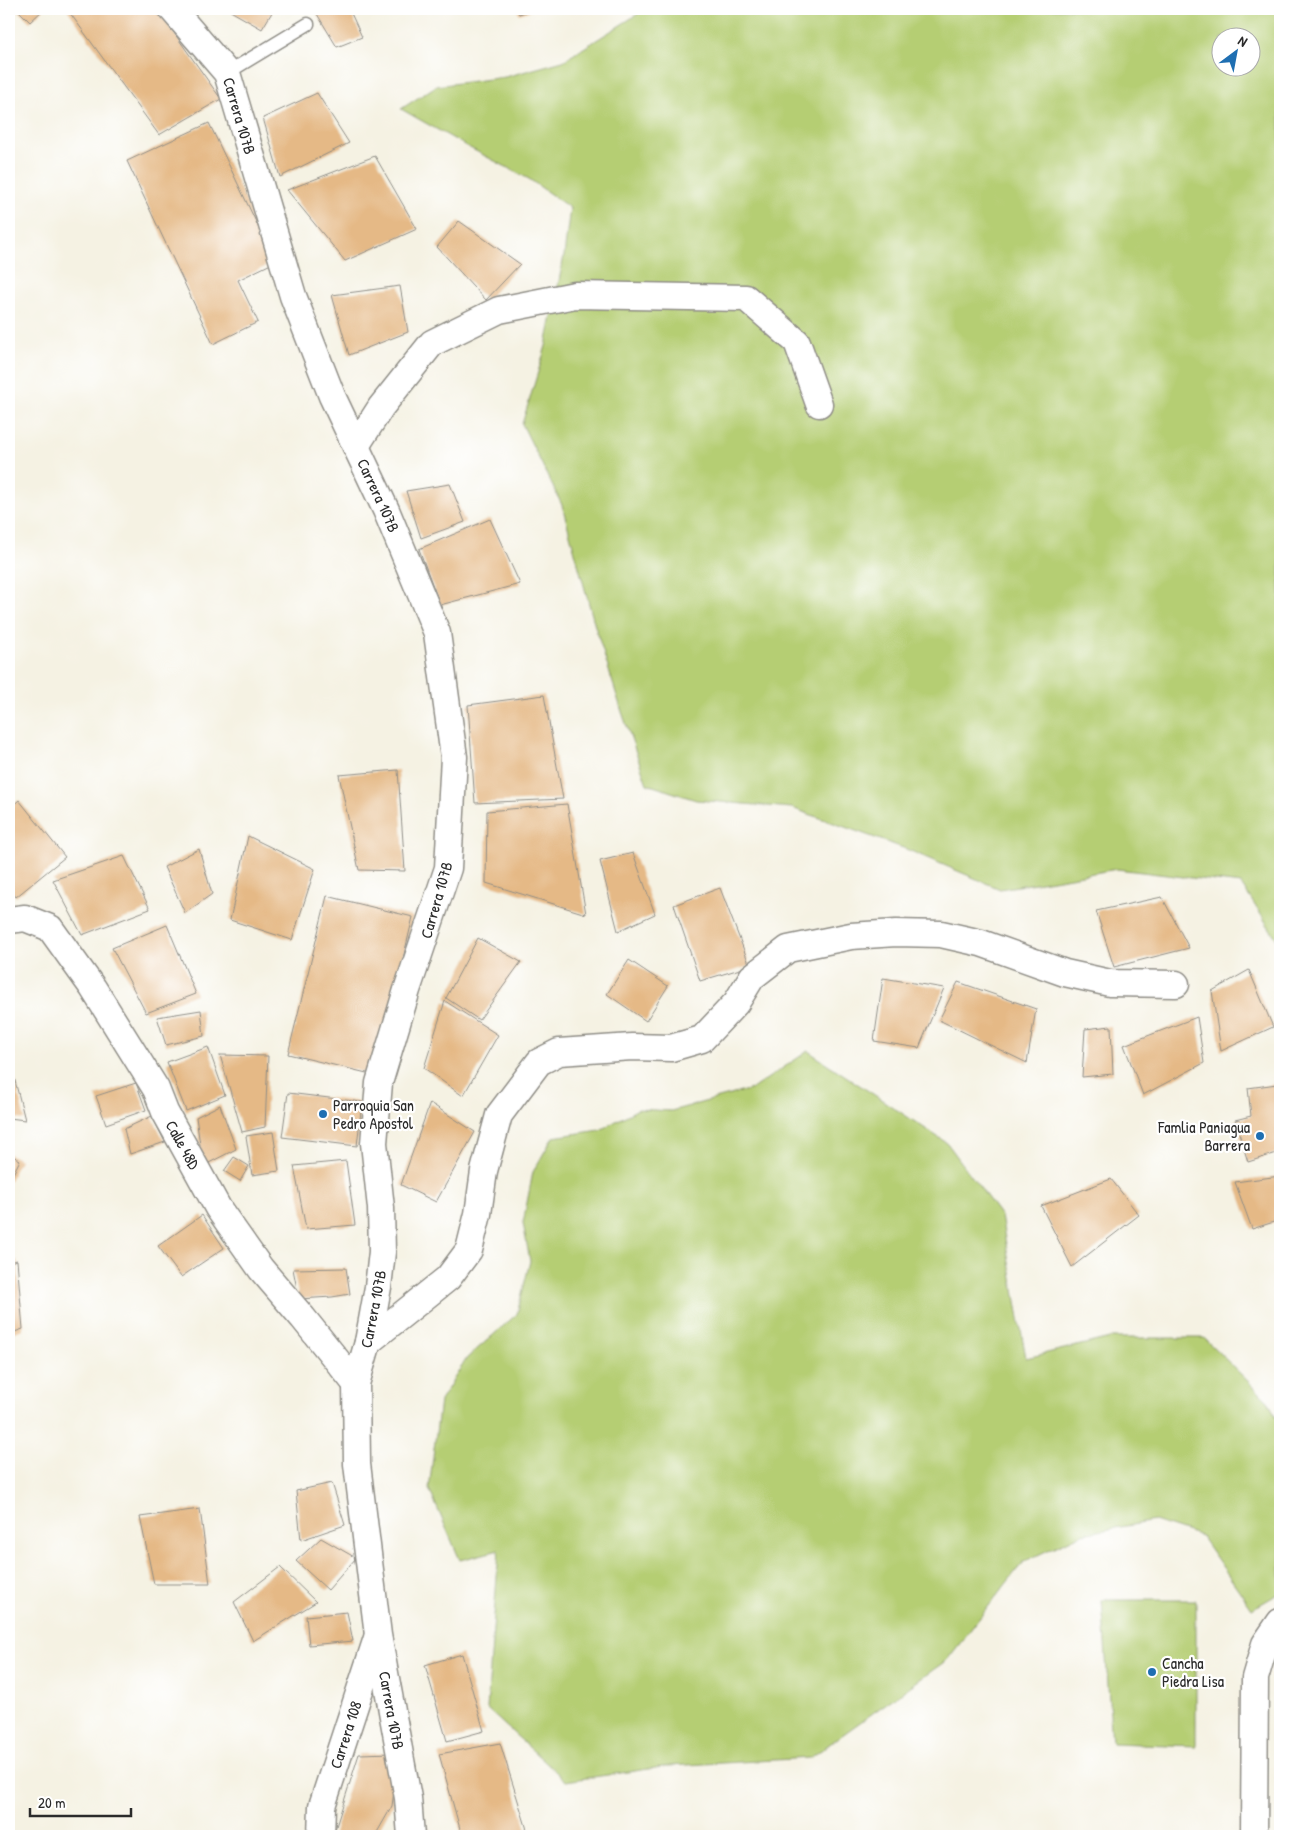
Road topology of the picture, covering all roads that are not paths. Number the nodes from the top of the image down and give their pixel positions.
1 (172, 9) edge
2 (308, 24) dead end
3 (226, 73) junction
4 (819, 404) dead end
5 (356, 446) junction
6 (9, 920) edge
7 (1176, 984) dead end
8 (368, 1342) junction
9 (356, 1384) junction
10 (1280, 1622) edge
11 (378, 1635) junction
12 (321, 1836) edge
13 (411, 1836) edge
14 (1254, 1836) edge

1 - 3 street, Carrera 107B
2 - 3 lane
3 - 5 street, Carrera 107B
4 - 5 street
5 - 8 street, Carrera 107B
6 - 9 street, Calle 48D
7 - 8 street
8 - 9 street, Carrera 107B
9 - 11 street, Carrera 107B
10 - 14 street
11 - 12 street, Carrera 108
11 - 13 street, Carrera 107B

